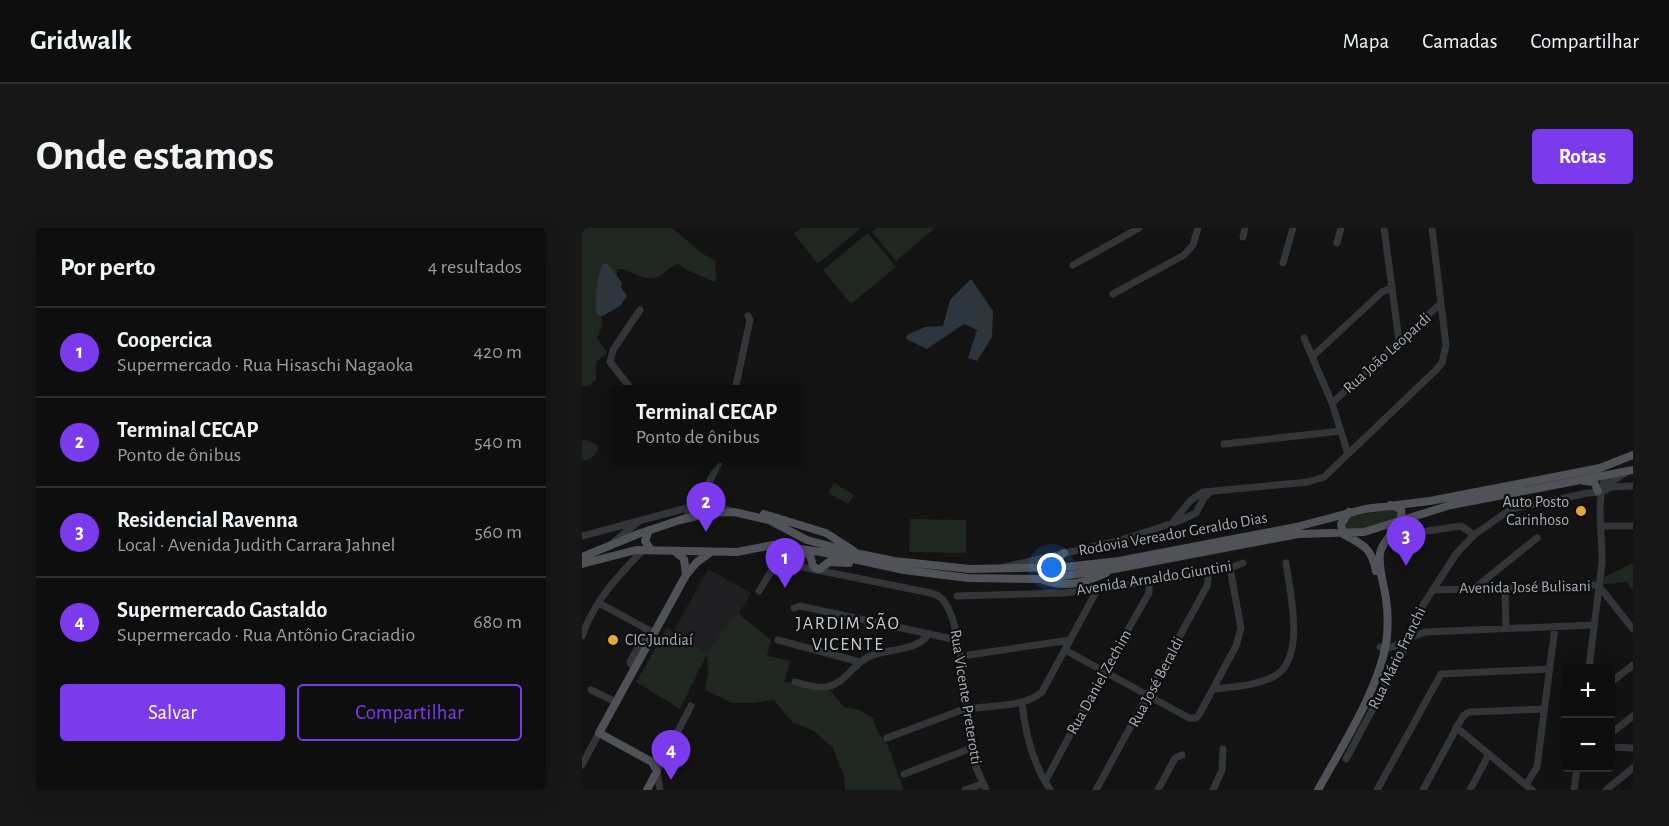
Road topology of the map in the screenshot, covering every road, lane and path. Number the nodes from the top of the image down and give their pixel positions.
1 (1139, 228) edge
2 (1198, 228) edge
3 (1245, 228) edge
4 (1293, 228) edge
5 (1341, 228) edge
6 (1384, 228) edge
7 (1432, 228) edge
8 (1243, 237) dead end
9 (1337, 243) dead end
10 (1283, 263) dead end
11 (1073, 265) dead end
12 (1391, 288) junction
13 (1113, 294) dead end
14 (1441, 303) junction
15 (640, 310) dead end
16 (748, 316) dead end
17 (1304, 338) dead end
18 (1399, 341) junction
19 (1313, 356) junction
20 (628, 385) edge
21 (736, 385) edge
22 (1332, 403) junction
23 (1341, 431) junction
24 (1224, 444) dead end
25 (1348, 454) junction
26 (1633, 455) edge
27 (1624, 459) junction
28 (719, 463) edge
29 (1630, 471) edge
30 (1606, 475) junction
31 (1581, 480) junction
32 (708, 486) junction
33 (1633, 486) edge
34 (1210, 492) junction
35 (1600, 492) junction
36 (696, 505) junction
37 (1390, 505) junction
38 (713, 506) junction
39 (1187, 506) junction
40 (734, 512) junction
41 (1349, 512) junction
42 (744, 513) junction
43 (1196, 513) junction
44 (1417, 516) junction
45 (684, 519) junction
46 (640, 520) junction
47 (1173, 522) junction
48 (1399, 523) junction
49 (617, 526) junction
50 (1601, 526) junction
51 (1633, 526) edge
52 (786, 528) junction
53 (649, 530) junction
54 (1427, 531) dead end
55 (624, 534) junction
56 (1343, 534) junction
57 (1474, 535) junction
58 (582, 536) edge
59 (1386, 538) junction
60 (1537, 538) dead end
61 (779, 545) junction
62 (608, 547) junction
63 (793, 548) junction
64 (647, 550) junction
65 (674, 550) junction
66 (712, 552) junction
67 (1064, 553) junction
68 (856, 554) junction
69 (1054, 555) junction
70 (582, 557) edge
71 (864, 561) junction
72 (1243, 563) dead end
73 (1286, 563) dead end
74 (582, 564) edge
75 (1065, 567) junction
76 (1019, 568) junction
77 (1037, 568) junction
78 (1051, 568) junction
79 (1230, 568) junction
80 (819, 569) junction
81 (997, 569) junction
82 (1114, 569) junction
83 (1209, 571) junction
84 (686, 575) junction
85 (1008, 579) junction
86 (1037, 579) junction
87 (1149, 581) junction
88 (1598, 585) junction
89 (1072, 588) junction
90 (1474, 588) junction
91 (1505, 588) junction
92 (1061, 589) junction
93 (1097, 590) junction
94 (1432, 590) junction
95 (759, 591) dead end
96 (957, 596) dead end
97 (599, 603) junction
98 (794, 608) dead end
99 (1594, 625) junction
100 (1555, 627) junction
101 (1506, 629) junction
102 (1633, 629) edge
103 (651, 631) junction
104 (928, 635) junction
105 (582, 636) edge
106 (1407, 639) junction
107 (778, 640) dead end
108 (957, 640) junction
109 (1071, 640) junction
110 (1383, 648) junction
111 (1065, 650) junction
112 (969, 655) dead end
113 (860, 662) junction
114 (1590, 664) edge
115 (1633, 664) edge
116 (1550, 669) junction
117 (1104, 671) junction
118 (1615, 680) edge
119 (795, 682) dead end
120 (1213, 689) junction
121 (591, 690) dead end
122 (1148, 696) junction
123 (616, 702) junction
124 (1022, 702) junction
125 (691, 706) dead end
126 (967, 708) junction
127 (975, 708) dead end
128 (1544, 709) junction
129 (1633, 716) edge
130 (1456, 727) junction
131 (1615, 731) edge
132 (599, 733) junction
133 (887, 738) dead end
134 (1615, 747) edge
135 (972, 748) junction
136 (1633, 748) edge
137 (1223, 749) dead end
138 (1490, 754) junction
139 (1182, 755) dead end
140 (1346, 759) dead end
141 (582, 765) edge
142 (1633, 768) edge
143 (657, 771) junction
144 (1576, 772) edge
145 (904, 774) dead end
146 (1045, 782) junction
147 (984, 787) edge
148 (1529, 787) edge
149 (1613, 787) edge
150 (1161, 789) edge
151 (647, 790) edge
152 (660, 790) edge
153 (965, 790) edge
154 (1050, 790) edge
155 (1096, 790) edge
156 (1213, 790) edge
157 (1312, 790) edge
158 (1318, 790) edge
159 (1377, 790) edge
160 (1423, 790) edge
161 (1470, 790) edge
162 (1574, 790) edge
163 (1606, 790) edge

1 - 11 street
2 - 13 street
3 - 8 street
4 - 10 street
5 - 9 street
6 - 12 street
7 - 14 street
12 - 18 street
12 - 19 street
14 - 18 street, Rua João Leopardi
14 - 25 street
15 - 20 street
16 - 21 street
17 - 19 street
18 - 22 street, Rua João Leopardi
19 - 22 street
22 - 23 street
23 - 24 street
23 - 25 street
25 - 34 street
26 - 27 main road, Rodovia Vereador Geraldo Dias
27 - 30 main road
27 - 37 main road, Rodovia Vereador Geraldo Dias
28 - 32 street
29 - 30 main road, Rodovia Vereador Geraldo Dias
29 - 35 street
30 - 31 main road, Rodovia Vereador Geraldo Dias
30 - 35 street
31 - 35 main road
31 - 44 main road, Rodovia Vereador Geraldo Dias
32 - 36 street
32 - 38 street
33 - 35 street, Rua Mário Franchi
34 - 39 street
34 - 43 street
35 - 50 street
35 - 57 street, Rua Mário Franchi
36 - 38 street
36 - 45 street
36 - 46 street
37 - 41 main road, Rodovia Vereador Geraldo Dias
37 - 48 main road
38 - 40 street
39 - 43 street
39 - 47 street
40 - 42 main road, Rodovia Vereador Geraldo Dias
40 - 45 main road, Rodovia Vereador Geraldo Dias
41 - 56 main road
41 - 75 main road, Rodovia Vereador Geraldo Dias
42 - 52 main road, Rodovia Vereador Geraldo Dias
42 - 68 main road
43 - 47 street
44 - 48 main road, Rodovia Vereador Geraldo Dias
44 - 59 main road
45 - 53 main road, Rodovia Vereador Geraldo Dias
46 - 49 street
46 - 55 street
47 - 67 street
48 - 56 main road, Rodovia Vereador Geraldo Dias
48 - 59 main road
49 - 55 street
49 - 58 street
50 - 51 street
50 - 88 street
52 - 61 main road
52 - 68 main road, Rodovia Vereador Geraldo Dias
53 - 62 main road, Rodovia Vereador Geraldo Dias
53 - 64 main road
54 - 57 street
55 - 62 street
56 - 82 main road, Rodovia Vereador Geraldo Dias
56 - 110 main road
57 - 94 street, Rua Mário Franchi
59 - 110 main road
60 - 90 street
61 - 63 main road, Rodovia Vereador Geraldo Dias
61 - 66 main road, Rodovia Vereador Geraldo Dias
62 - 70 main road, Rodovia Vereador Geraldo Dias
63 - 71 main road, Rodovia Vereador Geraldo Dias
63 - 80 main road
64 - 65 main road, Rodovia Vereador Geraldo Dias
64 - 74 main road, Rodovia Vereador Geraldo Dias
64 - 97 street
65 - 66 main road, Rodovia Vereador Geraldo Dias
65 - 84 main road
66 - 84 main road
67 - 69 street
67 - 75 main road
68 - 81 main road, Rodovia Vereador Geraldo Dias
69 - 78 main road
69 - 81 street
71 - 80 main road
71 - 85 main road, Rodovia Vereador Geraldo Dias
72 - 79 street, Avenida Arnaldo Giuntini
73 - 120 street
75 - 78 main road, Rodovia Vereador Geraldo Dias
76 - 77 main road, Rodovia Vereador Geraldo Dias
76 - 81 main road, Rodovia Vereador Geraldo Dias
76 - 85 main road
77 - 78 main road, Rodovia Vereador Geraldo Dias
77 - 86 main road
79 - 83 street, Avenida Arnaldo Giuntini
79 - 120 street
80 - 95 street
80 - 108 street, Rua Vicente Preterotti
82 - 86 main road, Rodovia Vereador Geraldo Dias
82 - 89 main road
83 - 87 street, Avenida Arnaldo Giuntini
83 - 122 street, Rua José Beraldi
84 - 103 main road
85 - 86 main road, Rodovia Vereador Geraldo Dias
86 - 92 main road
87 - 93 street, Avenida Arnaldo Giuntini
87 - 117 street, Rua Daniel Zechim
88 - 91 street, Avenida José Bulisani
88 - 99 street
88 - 102 street, Avenida José Bulisani
89 - 92 main road
89 - 93 street, Avenida Arnaldo Giuntini
90 - 91 street, Avenida José Bulisani
90 - 94 street, Avenida José Bulisani
91 - 101 street
92 - 96 street, Avenida Arnaldo Giuntini
93 - 109 street
94 - 106 street, Rua Mário Franchi
97 - 103 street
97 - 105 street
98 - 104 street
99 - 100 street
99 - 114 street
100 - 101 street
100 - 116 street
101 - 106 street
103 - 123 main road
104 - 108 street
104 - 113 street
106 - 110 street
106 - 140 street, Rua Mário Franchi
107 - 113 street
108 - 126 street, Rua Vicente Preterotti
109 - 111 street
109 - 112 street
110 - 157 main road
110 - 158 main road
111 - 117 street
111 - 124 street
113 - 119 street
115 - 118 street
116 - 128 street
116 - 159 street
117 - 122 street
117 - 146 street, Rua Daniel Zechim
120 - 122 street
121 - 123 street
122 - 155 street, Rua José Beraldi
123 - 132 main road
124 - 127 street
124 - 146 street
125 - 143 street
126 - 133 street
126 - 135 street, Rua Vicente Preterotti
128 - 130 street
128 - 148 street
129 - 131 street
130 - 138 street
130 - 160 street
132 - 141 street
132 - 143 main road
134 - 136 street
135 - 145 street
135 - 147 street, Rua Vicente Preterotti
137 - 156 street
138 - 148 street
138 - 161 street
139 - 150 street
142 - 149 street
143 - 151 main road
143 - 152 street
144 - 162 street
146 - 154 street
147 - 153 street
149 - 163 street

